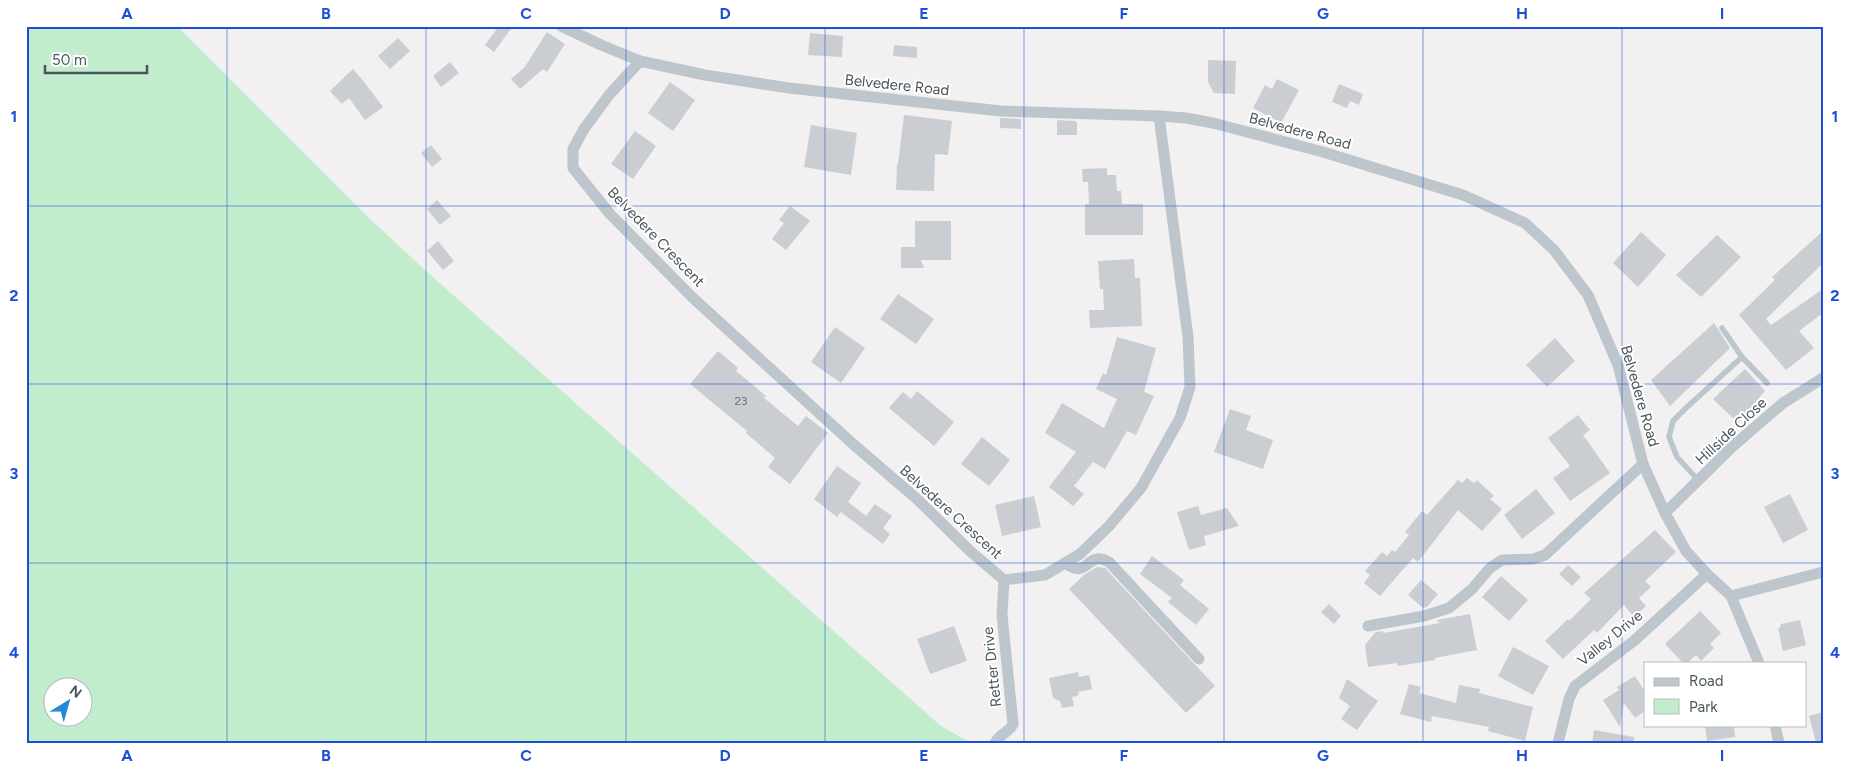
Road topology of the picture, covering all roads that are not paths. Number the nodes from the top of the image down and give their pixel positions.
1 (561, 26) edge
2 (640, 61) junction
3 (1159, 116) junction
4 (1722, 328) dead end
5 (1742, 357) junction
6 (1823, 378) edge
7 (1767, 383) dead end
8 (1643, 464) junction
9 (1699, 481) junction
10 (1665, 514) junction
11 (1065, 563) junction
12 (1823, 572) edge
13 (1707, 574) junction
14 (1004, 580) junction
15 (1731, 596) junction
16 (1368, 626) dead end
17 (1199, 659) dead end
18 (1758, 662) edge
19 (1775, 726) edge
20 (996, 743) edge
21 (1558, 743) edge
22 (1779, 743) edge

1 - 2 street, Belvedere Road
2 - 3 street, Belvedere Road
2 - 14 street, Belvedere Crescent
3 - 8 street, Belvedere Road
3 - 11 street, Belvedere Crescent
4 - 5 lane
5 - 7 lane
5 - 9 lane
6 - 9 street, Hillside Close
8 - 10 street, Belvedere Road
8 - 16 street
9 - 10 street, Hillside Close
10 - 13 street, Belvedere Road
11 - 14 street, Belvedere Crescent
11 - 17 street
12 - 15 street
13 - 15 street, Belvedere Road
13 - 21 street, Valley Drive
14 - 20 street, Retter Drive
15 - 18 street, Belvedere Road
19 - 22 street

